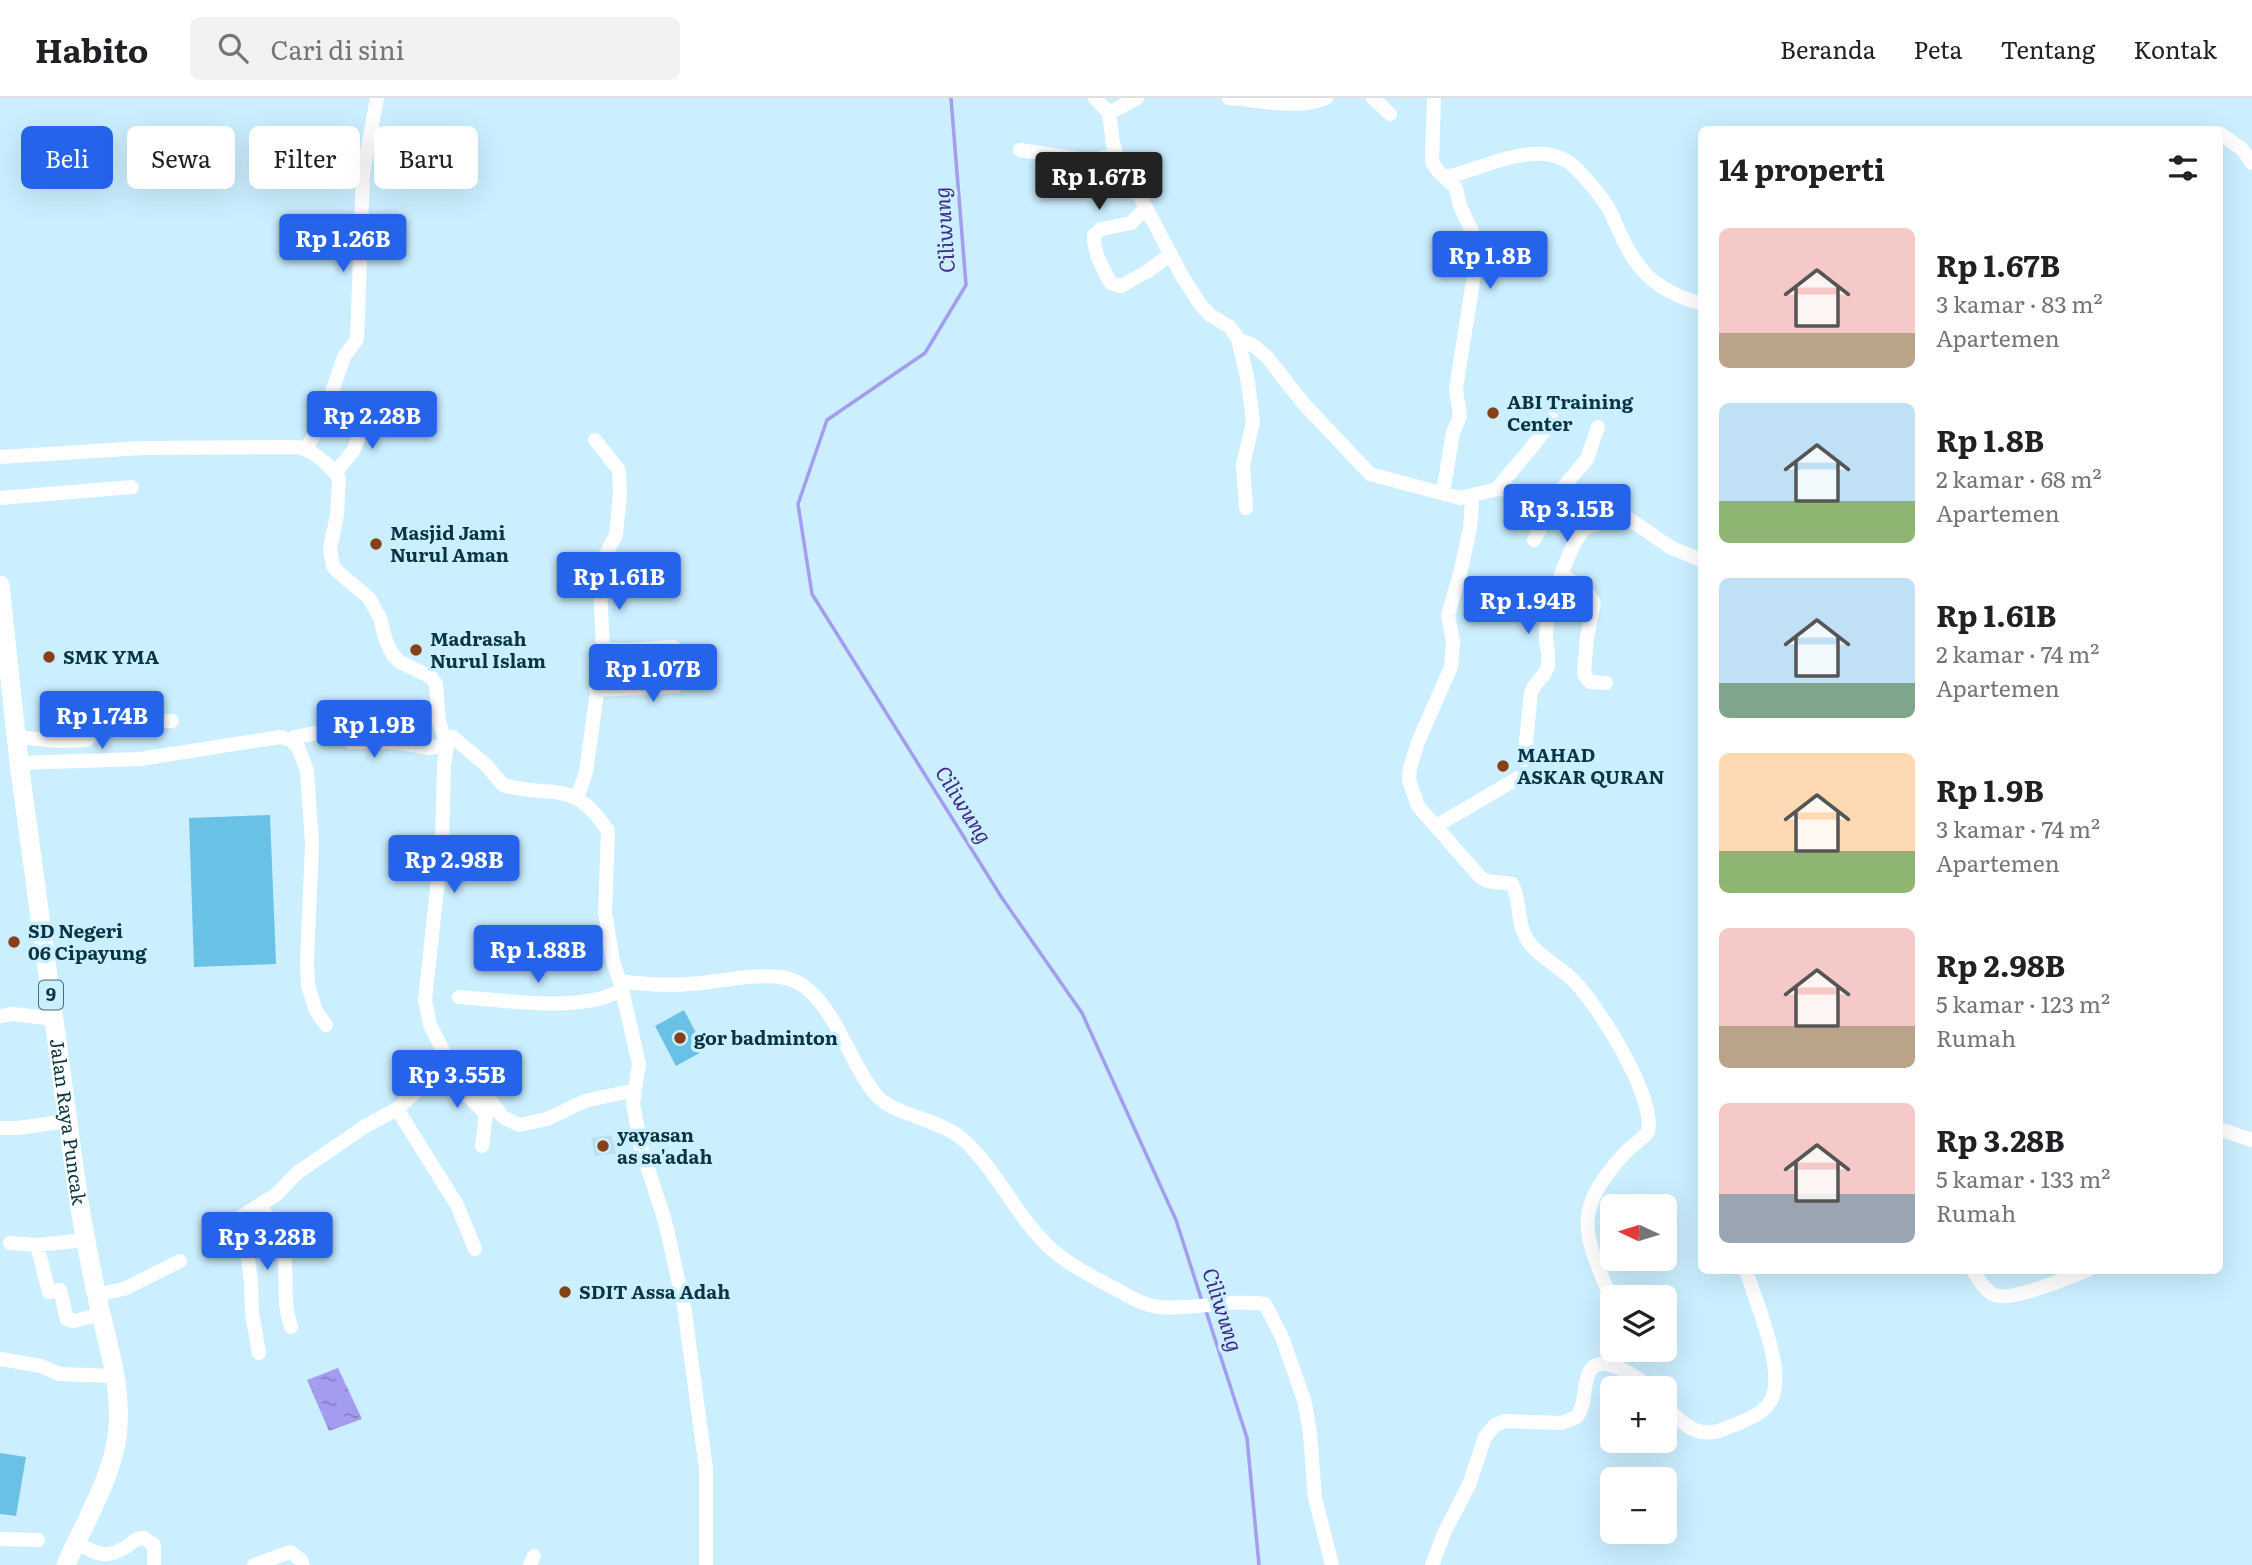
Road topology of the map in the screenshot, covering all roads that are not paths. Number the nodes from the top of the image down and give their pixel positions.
1 (377, 98) edge
2 (1094, 98) edge
3 (1137, 98) edge
4 (1229, 98) edge
5 (1326, 98) edge
6 (1373, 98) edge
7 (1434, 98) edge
8 (1109, 113) junction
9 (1390, 114) dead end
10 (2223, 136) edge
11 (1020, 150) dead end
12 (1116, 154) junction
13 (2252, 163) edge
14 (1446, 177) junction
15 (1146, 208) junction
16 (1171, 254) junction
17 (1698, 302) edge
18 (1238, 339) junction
19 (372, 407) dead end
20 (1552, 419) dead end
21 (1598, 427) dead end
22 (595, 440) dead end
23 (306, 449) junction
24 (0, 457) edge
25 (335, 473) junction
26 (132, 486) dead end
27 (1497, 489) junction
28 (1443, 492) junction
29 (1468, 497) junction
30 (0, 498) edge
31 (1246, 508) dead end
32 (1551, 512) junction
33 (1584, 529) junction
34 (1534, 540) dead end
35 (1698, 558) edge
36 (1562, 574) junction
37 (0, 584) edge
38 (2, 625) edge
39 (674, 647) dead end
40 (603, 649) junction
41 (628, 650) junction
42 (1606, 684) dead end
43 (676, 686) dead end
44 (628, 688) junction
45 (596, 690) junction
46 (172, 721) dead end
47 (16, 737) junction
48 (291, 740) junction
49 (447, 745) junction
50 (1524, 760) dead end
51 (19, 763) junction
52 (1518, 778) dead end
53 (577, 798) junction
54 (1436, 827) junction
55 (622, 985) junction
56 (459, 997) dead end
57 (0, 1016) edge
58 (54, 1019) junction
59 (326, 1025) dead end
60 (446, 1064) junction
61 (635, 1090) junction
62 (484, 1093) dead end
63 (397, 1110) junction
64 (67, 1121) junction
65 (0, 1128) edge
66 (2223, 1130) edge
67 (2252, 1140) edge
68 (482, 1146) dead end
69 (259, 1205) junction
70 (226, 1229) junction
71 (85, 1240) junction
72 (10, 1243) dead end
73 (210, 1244) dead end
74 (37, 1245) junction
75 (475, 1249) dead end
76 (180, 1261) dead end
77 (1747, 1274) edge
78 (1976, 1274) edge
79 (2075, 1274) edge
80 (1605, 1285) edge
81 (105, 1293) dead end
82 (102, 1314) junction
83 (291, 1327) dead end
84 (259, 1353) dead end
85 (0, 1359) edge
86 (1615, 1362) edge
87 (1614, 1366) junction
88 (115, 1376) junction
89 (1637, 1376) edge
90 (1677, 1416) edge
91 (0, 1539) edge
92 (38, 1539) dead end
93 (75, 1542) junction
94 (66, 1565) edge
95 (154, 1565) edge
96 (254, 1565) edge
97 (303, 1565) edge
98 (706, 1565) edge
99 (1332, 1565) edge
100 (1432, 1565) edge

1 - 23 street
2 - 8 street
3 - 8 street
4 - 5 street
6 - 9 street
7 - 14 street
8 - 12 street
10 - 13 street
11 - 12 street
12 - 15 street
14 - 17 street
14 - 28 street
15 - 16 street
15 - 16 street
16 - 18 street
18 - 28 street
18 - 31 street
19 - 25 street
20 - 27 street
21 - 32 street
22 - 40 street
23 - 24 street
23 - 25 street
25 - 49 street
26 - 30 street
27 - 29 street
27 - 32 street
28 - 29 street
29 - 54 street
32 - 33 street
32 - 34 street
33 - 35 street
33 - 36 street
36 - 42 street
36 - 50 street
37 - 38 highway, Jalan Raya Puncak / 9
38 - 47 highway, Jalan Raya Puncak / 9
39 - 41 street
40 - 41 street
40 - 45 street
41 - 44 street
43 - 44 street
44 - 45 street
45 - 53 street
46 - 47 street
47 - 51 highway, Jalan Raya Puncak / 9
48 - 49 street
48 - 51 street
48 - 59 street
49 - 53 street
49 - 60 street
51 - 58 highway, Jalan Raya Puncak / 9
52 - 54 street
53 - 55 street
54 - 80 street
55 - 56 street
55 - 61 street
55 - 99 street
57 - 58 street
58 - 64 highway, Jalan Raya Puncak / 9
60 - 63 street
60 - 68 street
61 - 62 street
61 - 98 street
63 - 69 street
63 - 75 street
64 - 65 street
64 - 71 highway, Jalan Raya Puncak / 9
66 - 67 street
69 - 70 street
69 - 83 street
70 - 73 street
70 - 84 street
71 - 74 street
71 - 82 highway, Jalan Raya Puncak / 9
72 - 74 street
74 - 82 street
76 - 81 street
77 - 90 street
78 - 79 street
82 - 88 highway, Jalan Raya Puncak / 9
85 - 88 street
86 - 87 street
87 - 89 street
87 - 100 street
88 - 93 highway, Jalan Raya Puncak / 9
91 - 92 street
93 - 94 highway, Jalan Raya Puncak / 9
93 - 95 street
96 - 97 street

